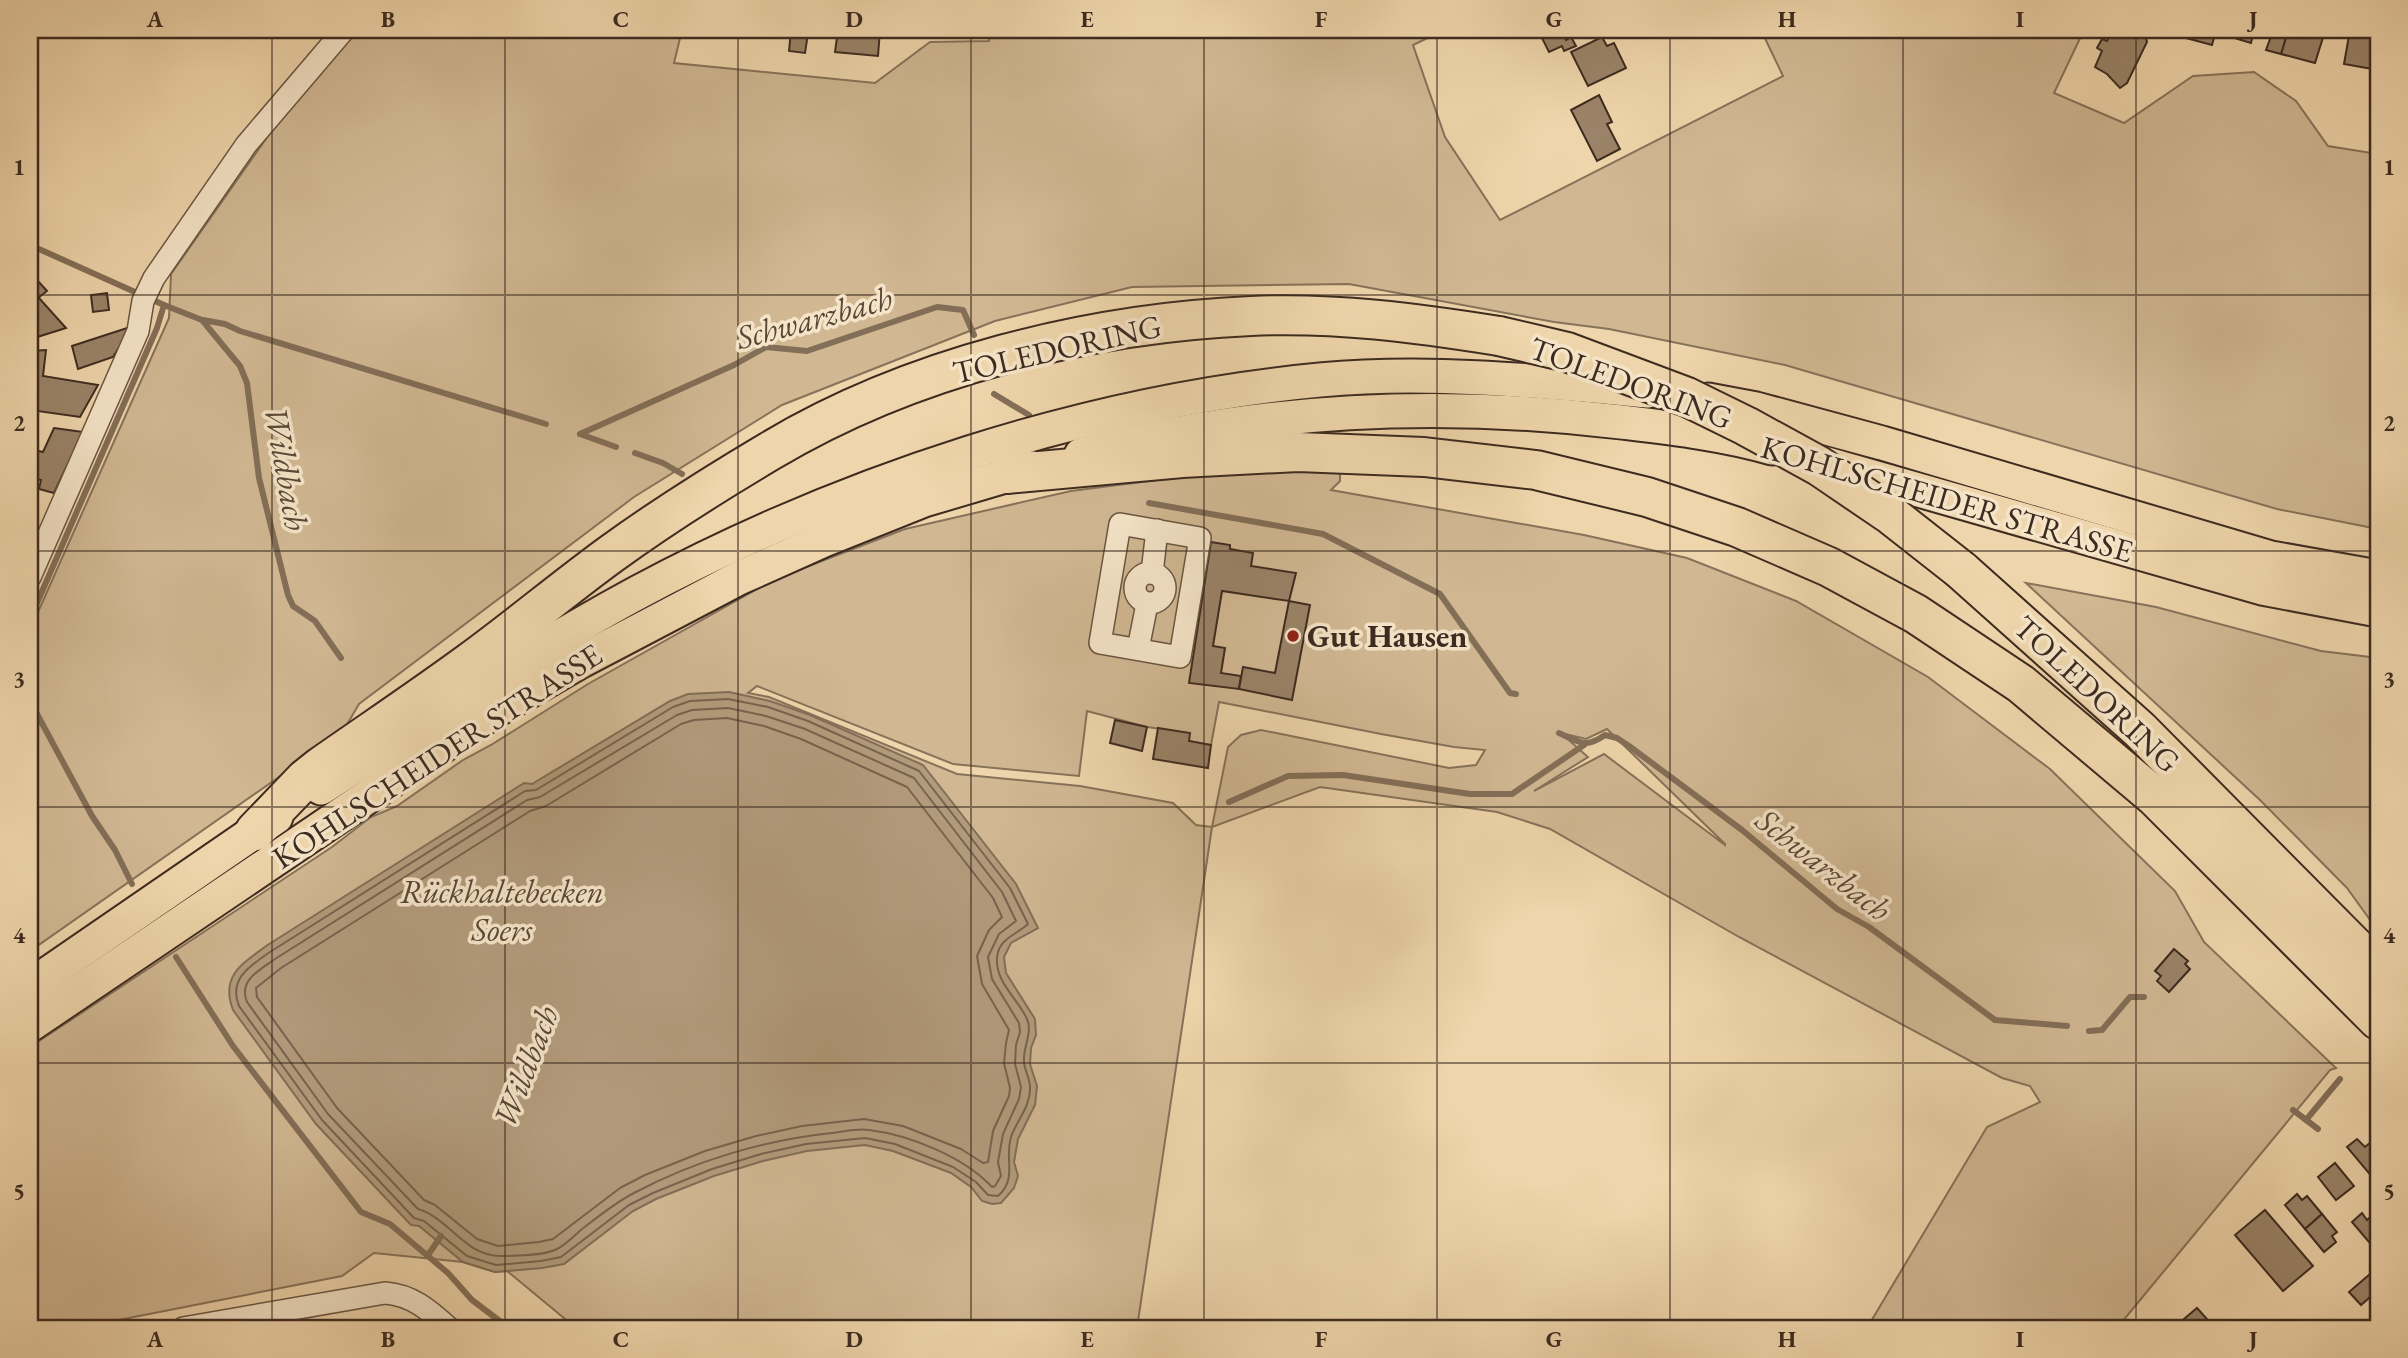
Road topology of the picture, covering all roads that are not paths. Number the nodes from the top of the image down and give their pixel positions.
1 (344, 30) edge
2 (1007, 474) junction
3 (1157, 530) junction
4 (30, 577) edge
5 (2378, 577) edge
6 (2378, 610) edge
7 (1138, 649) junction
8 (255, 831) junction
9 (2378, 970) edge
10 (30, 986) edge
11 (2378, 1020) edge
12 (30, 1025) edge
13 (183, 1328) edge
14 (449, 1328) edge

1 - 4 street
2 - 6 main road, KOHLSCHEIDER STRASSE
2 - 11 highway, TOLEDORING
2 - 12 main road, KOHLSCHEIDER STRASSE
3 - 7 street
3 - 7 street
3 - 7 street
5 - 8 main road, KOHLSCHEIDER STRASSE
8 - 9 highway, TOLEDORING, bridge
8 - 10 main road, KOHLSCHEIDER STRASSE
13 - 14 street

